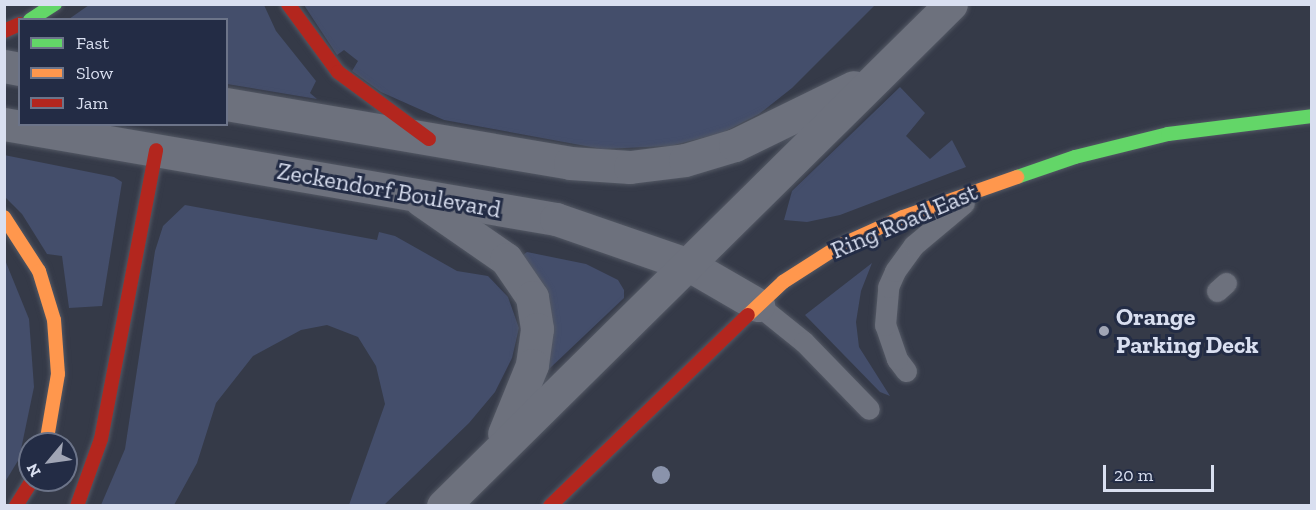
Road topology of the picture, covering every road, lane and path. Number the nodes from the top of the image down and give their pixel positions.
1 (55, 4) edge
2 (288, 4) edge
3 (951, 4) edge
4 (33, 18) edge
5 (18, 25) edge
6 (4, 31) edge
7 (882, 73) junction
8 (228, 104) edge
9 (1311, 116) edge
10 (4, 124) edge
11 (429, 140) junction
12 (156, 150) junction
13 (982, 189) junction
14 (412, 194) junction
15 (4, 217) edge
16 (689, 265) junction
17 (758, 304) junction
18 (906, 371) dead end
19 (869, 409) dead end
20 (48, 432) edge
21 (495, 453) junction
22 (25, 492) edge
23 (16, 506) edge
24 (77, 506) edge
25 (442, 506) edge
26 (550, 506) edge

1 - 4 main road
2 - 11 main road
3 - 7 street
5 - 6 main road
7 - 11 street
7 - 16 street
8 - 11 street
9 - 13 main road, Ring Road East
10 - 12 street, Zeckendorf Boulevard
12 - 14 street, Zeckendorf Boulevard
12 - 24 main road
13 - 17 main road, Ring Road East
13 - 18 lane
14 - 16 street, Zeckendorf Boulevard
14 - 21 street
15 - 20 main road
16 - 17 street, Zeckendorf Boulevard
16 - 21 street
17 - 19 lane
17 - 26 main road, Ring Road East
21 - 25 street
22 - 23 main road

